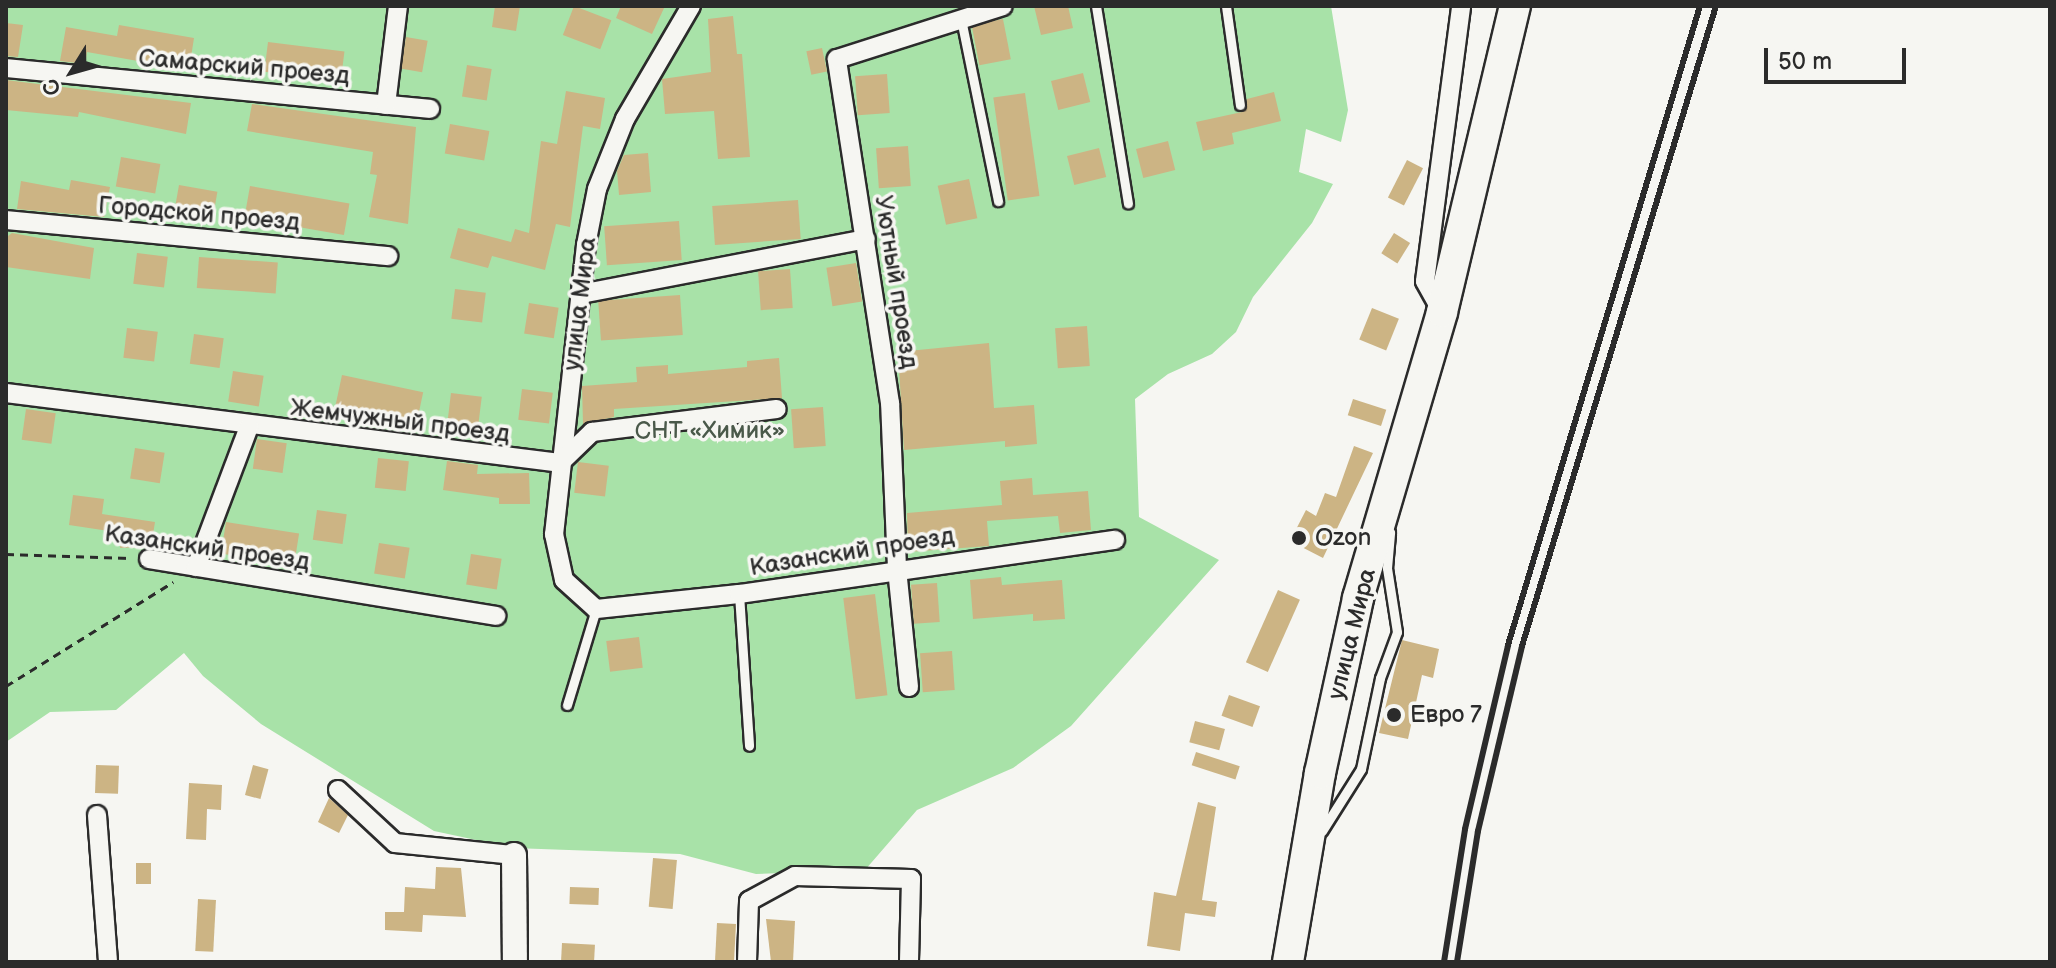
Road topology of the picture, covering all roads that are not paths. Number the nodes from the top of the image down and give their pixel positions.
1 (398, 6) edge
2 (691, 6) edge
3 (1003, 6) edge
4 (1096, 6) edge
5 (1226, 6) edge
6 (1461, 6) edge
7 (1515, 6) edge
8 (961, 19) junction
9 (6, 68) edge
10 (386, 105) junction
11 (1240, 105) dead end
12 (430, 109) dead end
13 (998, 201) dead end
14 (1128, 203) dead end
15 (6, 220) edge
16 (866, 239) junction
17 (388, 256) dead end
18 (581, 294) junction
19 (1442, 312) junction
20 (6, 393) edge
21 (777, 409) dead end
22 (249, 427) junction
23 (560, 463) junction
24 (1388, 498) junction
25 (1115, 540) dead end
26 (149, 559) road end
27 (196, 567) junction
28 (897, 568) junction
29 (739, 594) junction
30 (596, 609) junction
31 (496, 616) dead end
32 (909, 687) dead end
33 (567, 705) dead end
34 (749, 746) dead end
35 (338, 790) dead end
36 (97, 815) dead end
37 (514, 855) joint
38 (1304, 866) junction
39 (108, 962) edge
40 (515, 962) edge
41 (747, 962) edge
42 (909, 962) edge
43 (1288, 962) edge

1 - 10 street
2 - 18 street, улица Мира
3 - 8 street, Уютный проезд
4 - 14 lane
5 - 11 lane
6 - 19 street
7 - 19 main road, улица Мира
8 - 13 lane
8 - 16 street, Уютный проезд
9 - 10 street, Самарский проезд
10 - 12 street, Самарский проезд
15 - 17 street, Городской проезд
16 - 18 street
16 - 28 street, Уютный проезд
18 - 23 street, улица Мира
19 - 24 main road, улица Мира
20 - 22 street, Жемчужный проезд
21 - 23 street
22 - 23 street, Жемчужный проезд
22 - 27 street
23 - 30 street, улица Мира
24 - 38 main road, улица Мира
24 - 38 lane
25 - 28 street, Казанский проезд
26 - 27 street, Казанский проезд
27 - 31 street, Казанский проезд
28 - 29 street, Казанский проезд
28 - 32 street, Уютный проезд
29 - 30 street, Казанский проезд
29 - 34 lane
30 - 33 lane
35 - 37 street
36 - 39 street
37 - 40 street
38 - 43 main road, улица Мира
41 - 42 street

